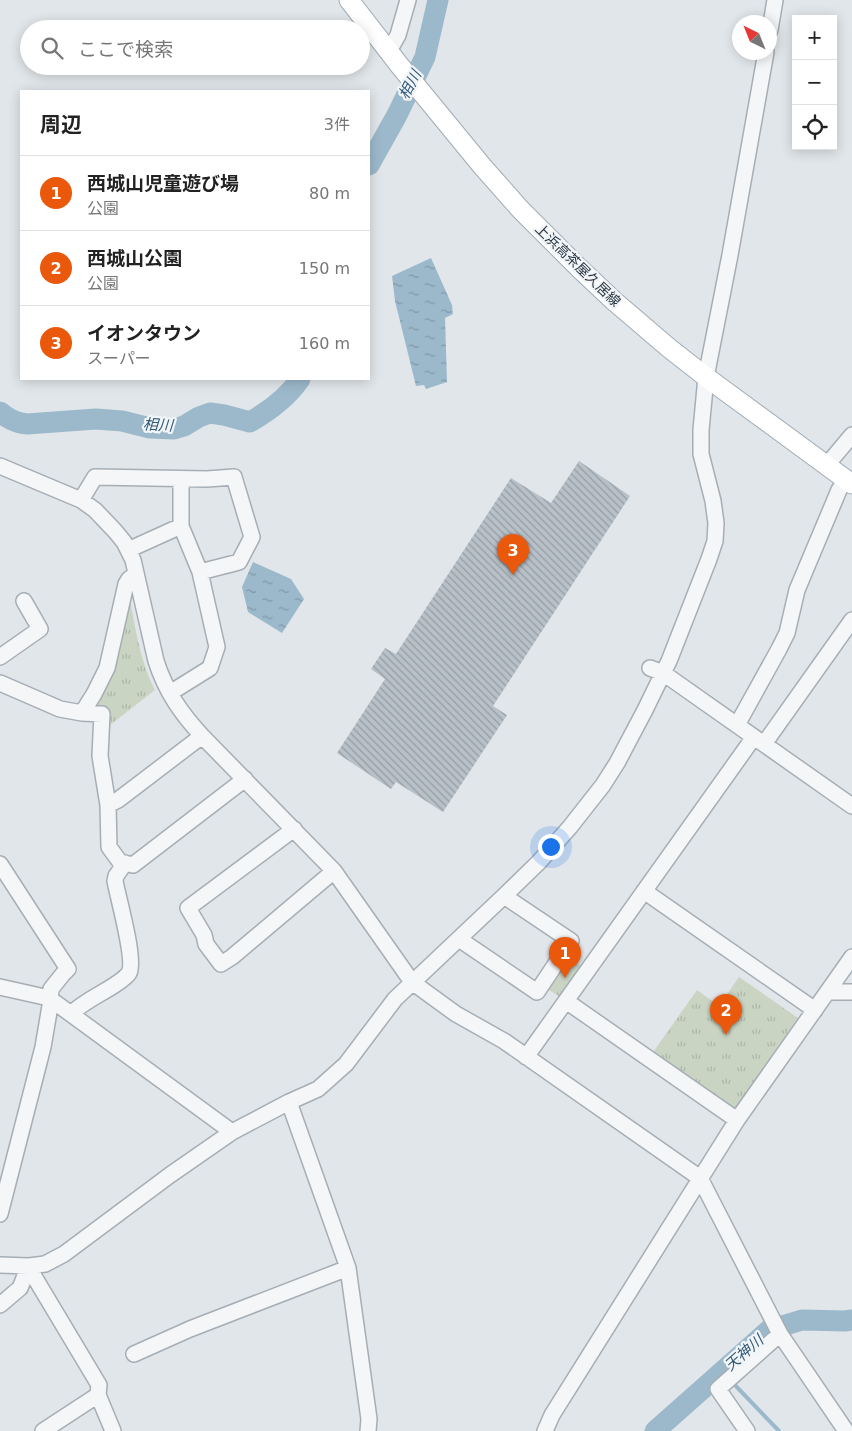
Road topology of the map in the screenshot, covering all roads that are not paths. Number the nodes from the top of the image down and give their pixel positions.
1 (349, 0) edge
2 (408, 0) edge
3 (775, 0) edge
4 (772, 15) edge
5 (365, 20) edge
6 (370, 27) edge
7 (389, 51) junction
8 (765, 60) edge
9 (706, 377) junction
10 (850, 440) edge
11 (0, 466) edge
12 (826, 466) junction
13 (181, 479) junction
14 (849, 482) edge
15 (81, 500) junction
16 (181, 526) junction
17 (128, 550) junction
18 (200, 572) junction
19 (136, 574) junction
20 (24, 601) dead end
21 (852, 620) edge
22 (0, 657) edge
23 (657, 671) junction
24 (0, 683) edge
25 (170, 693) junction
26 (82, 713) junction
27 (737, 725) junction
28 (202, 736) junction
29 (759, 741) junction
30 (245, 779) junction
31 (108, 804) junction
32 (852, 806) edge
33 (294, 829) junction
34 (0, 864) edge
35 (125, 864) junction
36 (334, 871) junction
37 (644, 891) junction
38 (504, 896) junction
39 (459, 939) junction
40 (852, 957) edge
41 (412, 982) junction
42 (0, 987) edge
43 (828, 992) junction
44 (852, 992) edge
45 (50, 998) junction
46 (566, 1001) junction
47 (815, 1010) junction
48 (72, 1014) junction
49 (526, 1057) junction
50 (289, 1102) junction
51 (737, 1120) junction
52 (232, 1132) junction
53 (700, 1178) junction
54 (0, 1214) edge
55 (0, 1265) edge
56 (29, 1266) junction
57 (348, 1268) junction
58 (0, 1305) edge
59 (777, 1329) junction
60 (134, 1354) dead end
61 (98, 1395) junction
62 (43, 1431) edge
63 (113, 1431) edge
64 (368, 1431) edge
65 (545, 1431) edge
66 (746, 1431) edge
67 (846, 1431) edge

1 - 5 main road, 上浜高茶屋久居線
2 - 7 street
3 - 4 street
6 - 7 main road, 上浜高茶屋久居線
7 - 9 main road, 上浜高茶屋久居線
8 - 9 street
9 - 12 main road, 上浜高茶屋久居線
9 - 23 street
10 - 12 street
11 - 15 street
12 - 14 main road, 上浜高茶屋久居線
13 - 15 street
13 - 16 street
13 - 18 street
14 - 27 street
15 - 17 street
16 - 17 street
16 - 18 street
17 - 19 street
18 - 25 street
19 - 25 street
19 - 26 street
20 - 22 street
21 - 29 street
23 - 27 street
23 - 38 street
24 - 26 street
25 - 28 street
26 - 31 street
27 - 29 street
28 - 30 street
28 - 31 street
29 - 32 street
29 - 37 street
30 - 33 street
30 - 35 street
31 - 35 street
33 - 36 street
33 - 36 street
34 - 45 street
35 - 48 street
36 - 41 street
37 - 46 street
37 - 47 street
38 - 39 street
38 - 39 street
39 - 41 street
40 - 43 street
41 - 49 street
41 - 50 street
42 - 45 street
43 - 44 street
43 - 47 street
45 - 48 street
45 - 54 street
46 - 49 street
46 - 51 street
47 - 51 street
48 - 52 street
49 - 53 street
50 - 52 street
50 - 57 street
51 - 53 street
52 - 56 street
53 - 59 street
53 - 65 street
55 - 56 street
56 - 58 street
56 - 61 street
57 - 60 street
57 - 64 street
59 - 66 street
59 - 67 street
61 - 62 street
61 - 63 street

